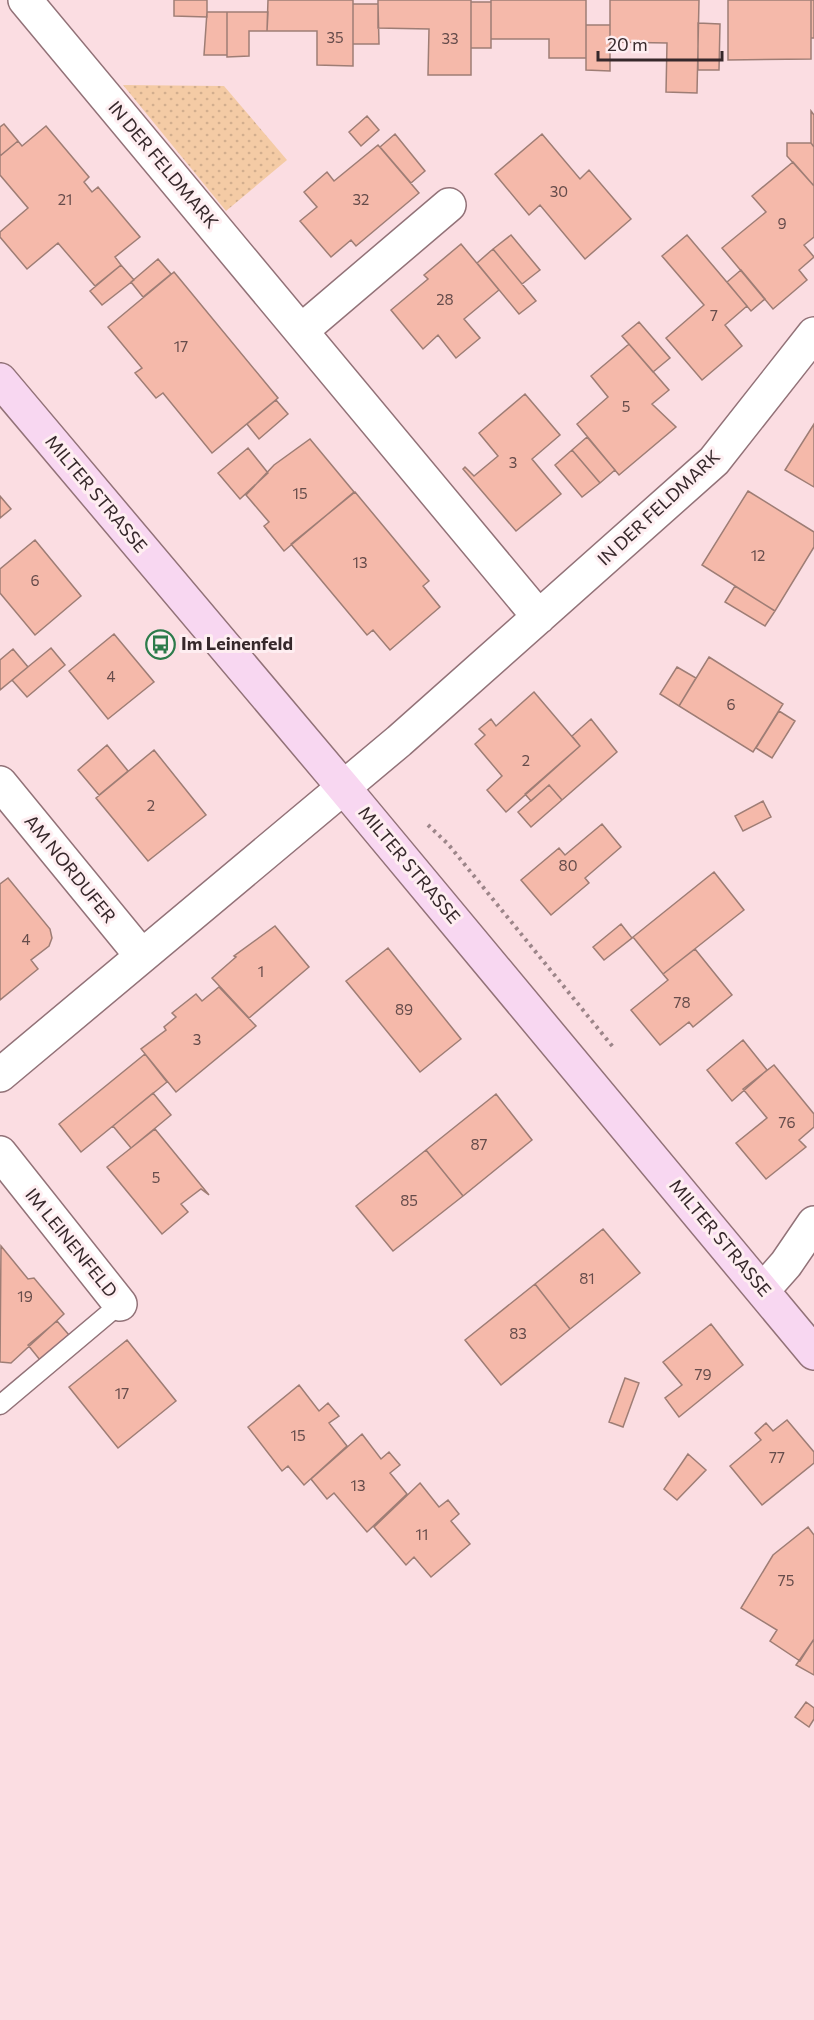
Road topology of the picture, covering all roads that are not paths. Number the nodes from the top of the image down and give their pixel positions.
1 (25, 0) edge
2 (449, 205) dead end
3 (301, 331) junction
4 (814, 334) edge
5 (0, 380) edge
6 (539, 617) junction
7 (0, 783) edge
8 (344, 788) junction
9 (141, 955) junction
10 (0, 1075) edge
11 (0, 1153) edge
12 (814, 1223) edge
13 (764, 1290) junction
14 (120, 1304) joint
15 (814, 1353) edge
16 (0, 1405) edge

1 - 3 street, IN DER FELDMARK
2 - 3 street
3 - 6 street, IN DER FELDMARK
4 - 6 street, IN DER FELDMARK
5 - 8 street, MILTER STRASSE
6 - 8 street, IN DER FELDMARK
7 - 9 street, AM NORDUFER
8 - 9 street
8 - 13 street, MILTER STRASSE
9 - 10 street
11 - 14 street, IM LEINENFELD
12 - 13 street
13 - 15 street, MILTER STRASSE
14 - 16 lane

